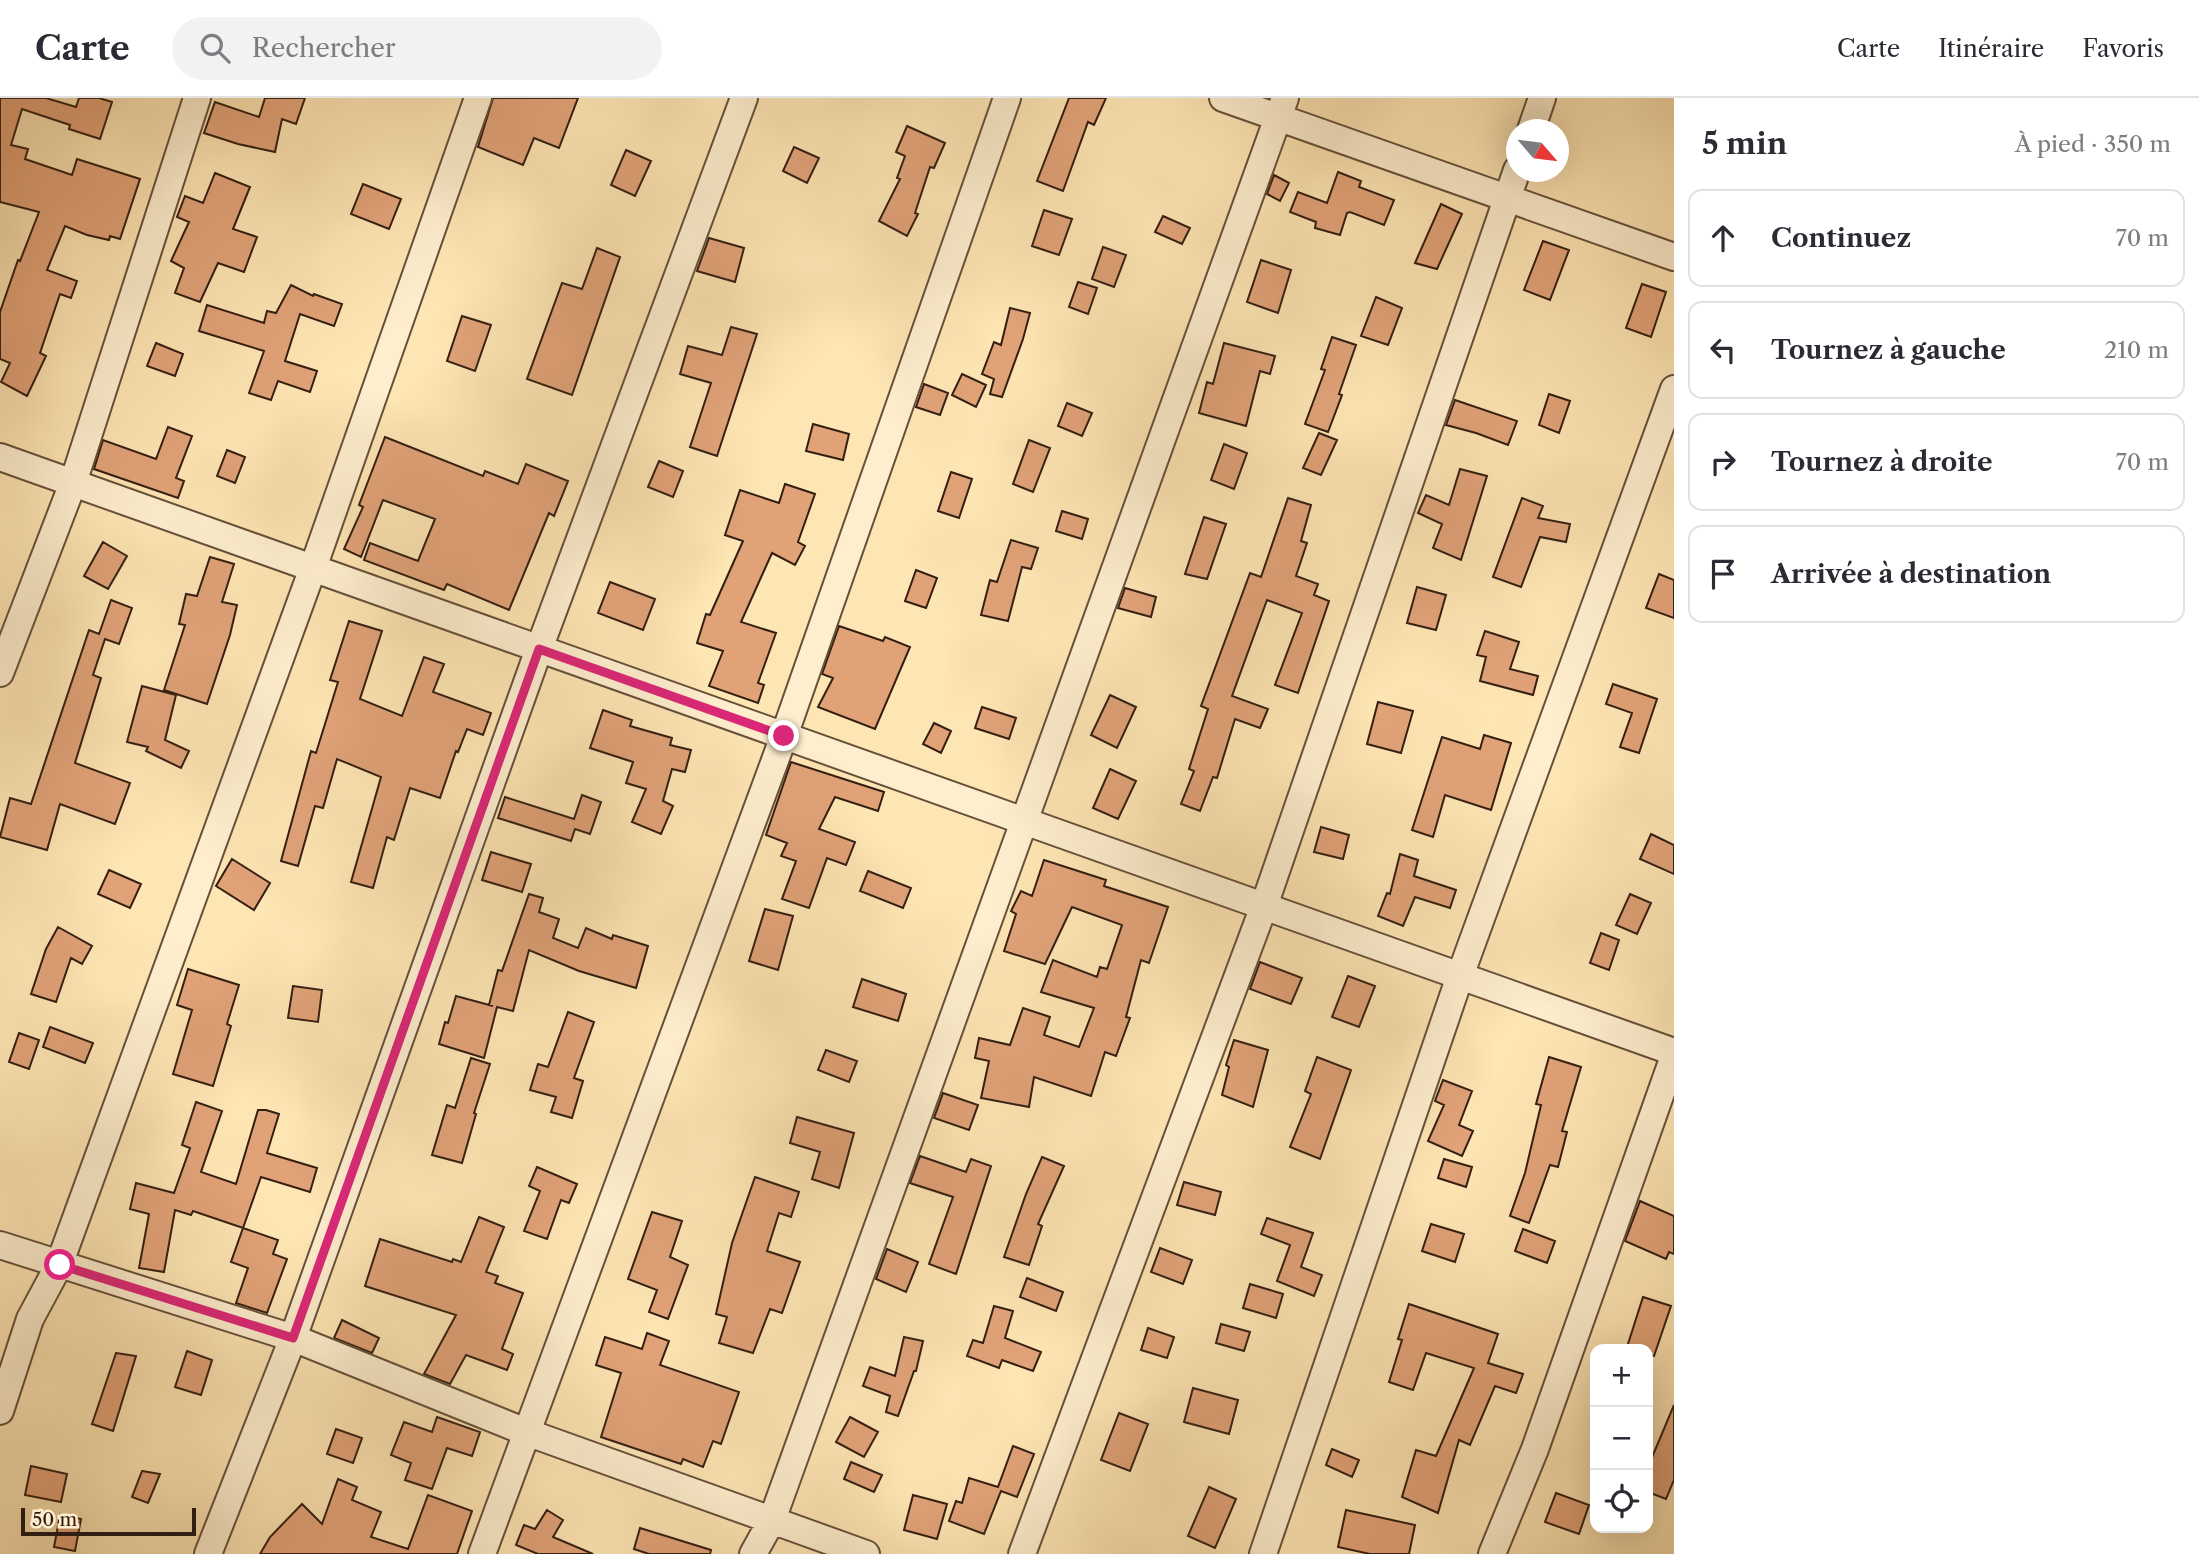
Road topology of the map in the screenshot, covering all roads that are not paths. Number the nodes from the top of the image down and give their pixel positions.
1 (197, 98) edge
2 (478, 98) edge
3 (744, 98) edge
4 (1007, 98) edge
5 (1223, 98) edge
6 (1542, 98) edge
7 (1282, 108) edge
8 (1535, 119) edge
9 (1513, 182) edge
10 (1507, 198) junction
11 (1674, 257) edge
12 (1674, 389) edge
13 (0, 457) edge
14 (73, 483) junction
15 (313, 568) junction
16 (539, 649) junction
17 (0, 673) edge
18 (784, 736) junction
19 (1024, 821) junction
20 (1264, 906) junction
21 (1460, 976) junction
22 (1674, 1054) edge
23 (0, 1245) edge
24 (60, 1265) junction
25 (293, 1338) junction
26 (0, 1411) edge
27 (526, 1432) junction
28 (772, 1520) junction
29 (208, 1554) edge
30 (482, 1554) edge
31 (752, 1554) edge
32 (866, 1554) edge
33 (1021, 1554) edge
34 (1263, 1554) edge
35 (1492, 1554) edge

1 - 14 street
2 - 15 street
3 - 16 street
4 - 18 street
5 - 7 street
6 - 8 street
7 - 10 street
7 - 19 street
9 - 10 street
10 - 11 street
10 - 20 street
12 - 21 street
13 - 14 street
14 - 15 street
14 - 17 street
15 - 16 street
15 - 24 street
16 - 18 street
16 - 25 street
18 - 19 street
18 - 27 street
19 - 20 street
19 - 28 street
20 - 21 street
20 - 33 street
21 - 22 street
21 - 34 street
22 - 35 street
23 - 24 street
24 - 25 street
24 - 26 street
25 - 27 street
25 - 29 street
27 - 28 street
27 - 30 street
28 - 31 street
28 - 32 street

